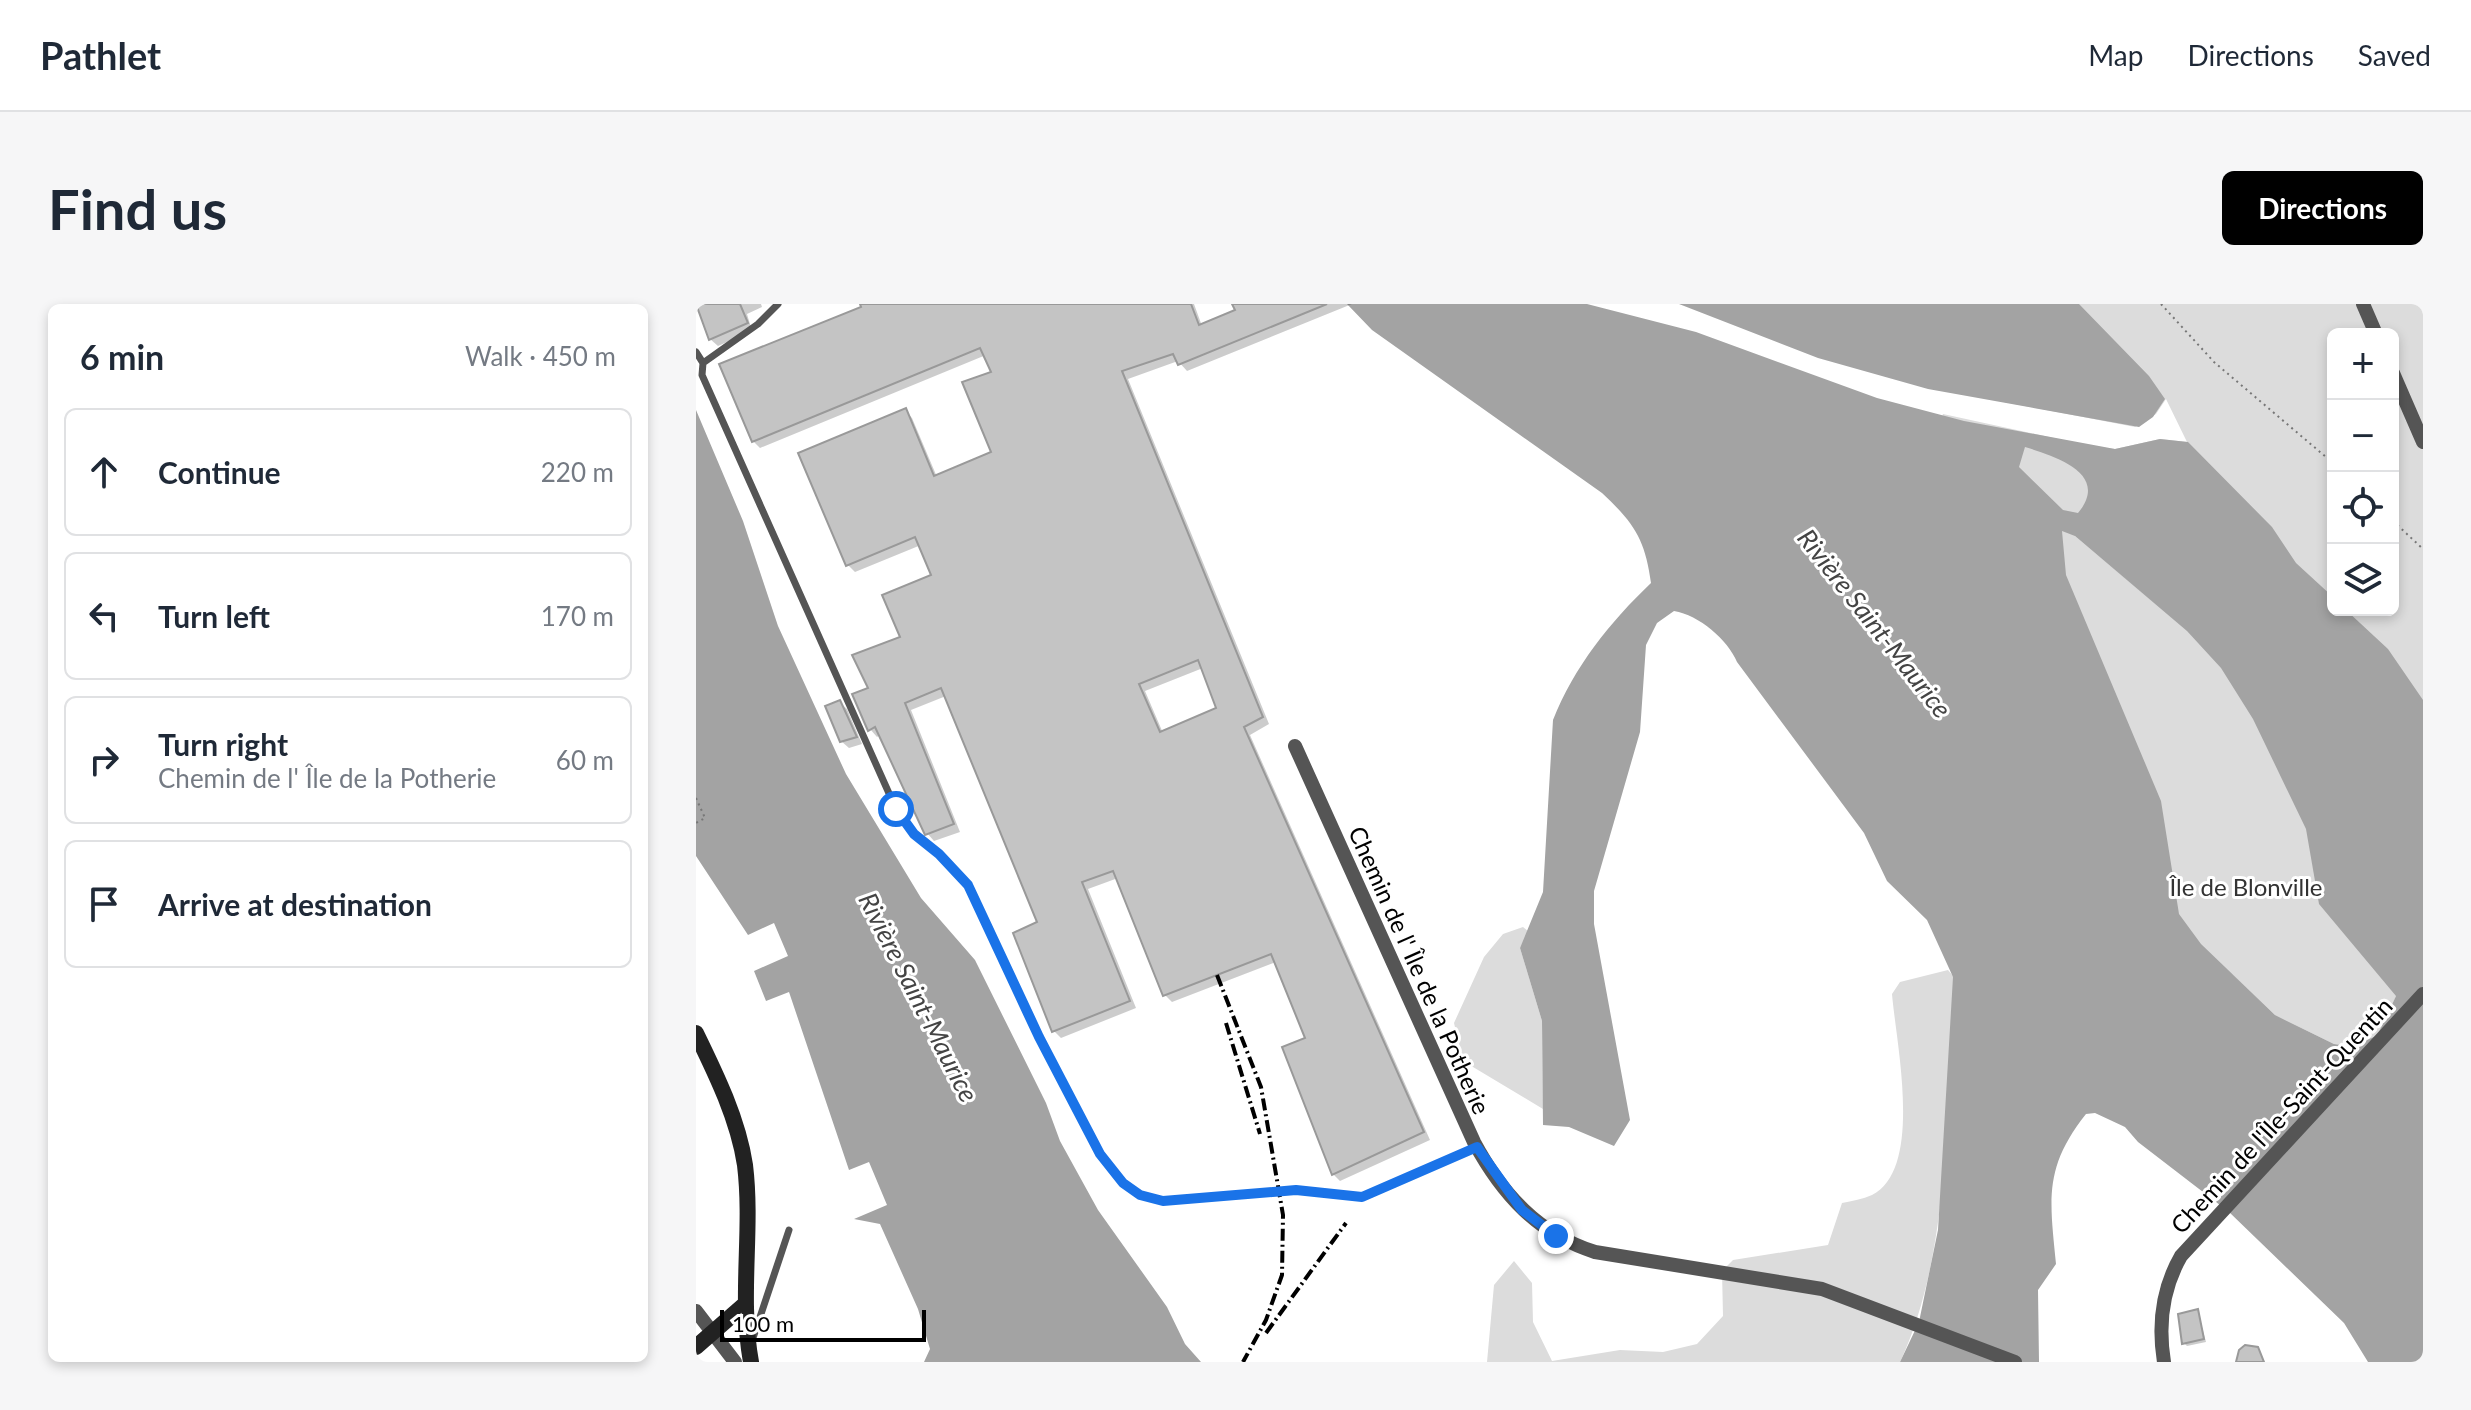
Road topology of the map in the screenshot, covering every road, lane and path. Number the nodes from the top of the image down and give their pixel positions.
1 (778, 304) edge
2 (2161, 304) edge
3 (2363, 304) edge
4 (2373, 328) edge
5 (696, 352) edge
6 (703, 363) junction
7 (2399, 387) edge
8 (2423, 442) edge
9 (2327, 458) edge
10 (2399, 527) edge
11 (2423, 549) edge
12 (1295, 746) dead end
13 (696, 798) edge
14 (696, 823) edge
15 (2423, 994) edge
16 (696, 1033) edge
17 (1477, 1147) junction
18 (789, 1230) dead end
19 (744, 1305) junction
20 (696, 1311) edge
21 (713, 1331) junction
22 (696, 1347) edge
23 (749, 1354) edge
24 (735, 1362) edge
25 (2015, 1362) edge
26 (2164, 1362) edge

1 - 6 lane
2 - 9 path
3 - 4 street
5 - 6 lane
6 - 17 lane
7 - 8 street
10 - 11 path
12 - 17 street, Chemin de l' Île de la Potherie
13 - 14 path
15 - 26 street, Chemin de l'Île-Saint-Quentin
16 - 19 street
17 - 25 street, Chemin de l' Île de la Potherie
18 - 23 lane
19 - 21 street
19 - 23 street
20 - 21 street
21 - 22 street
21 - 24 street

